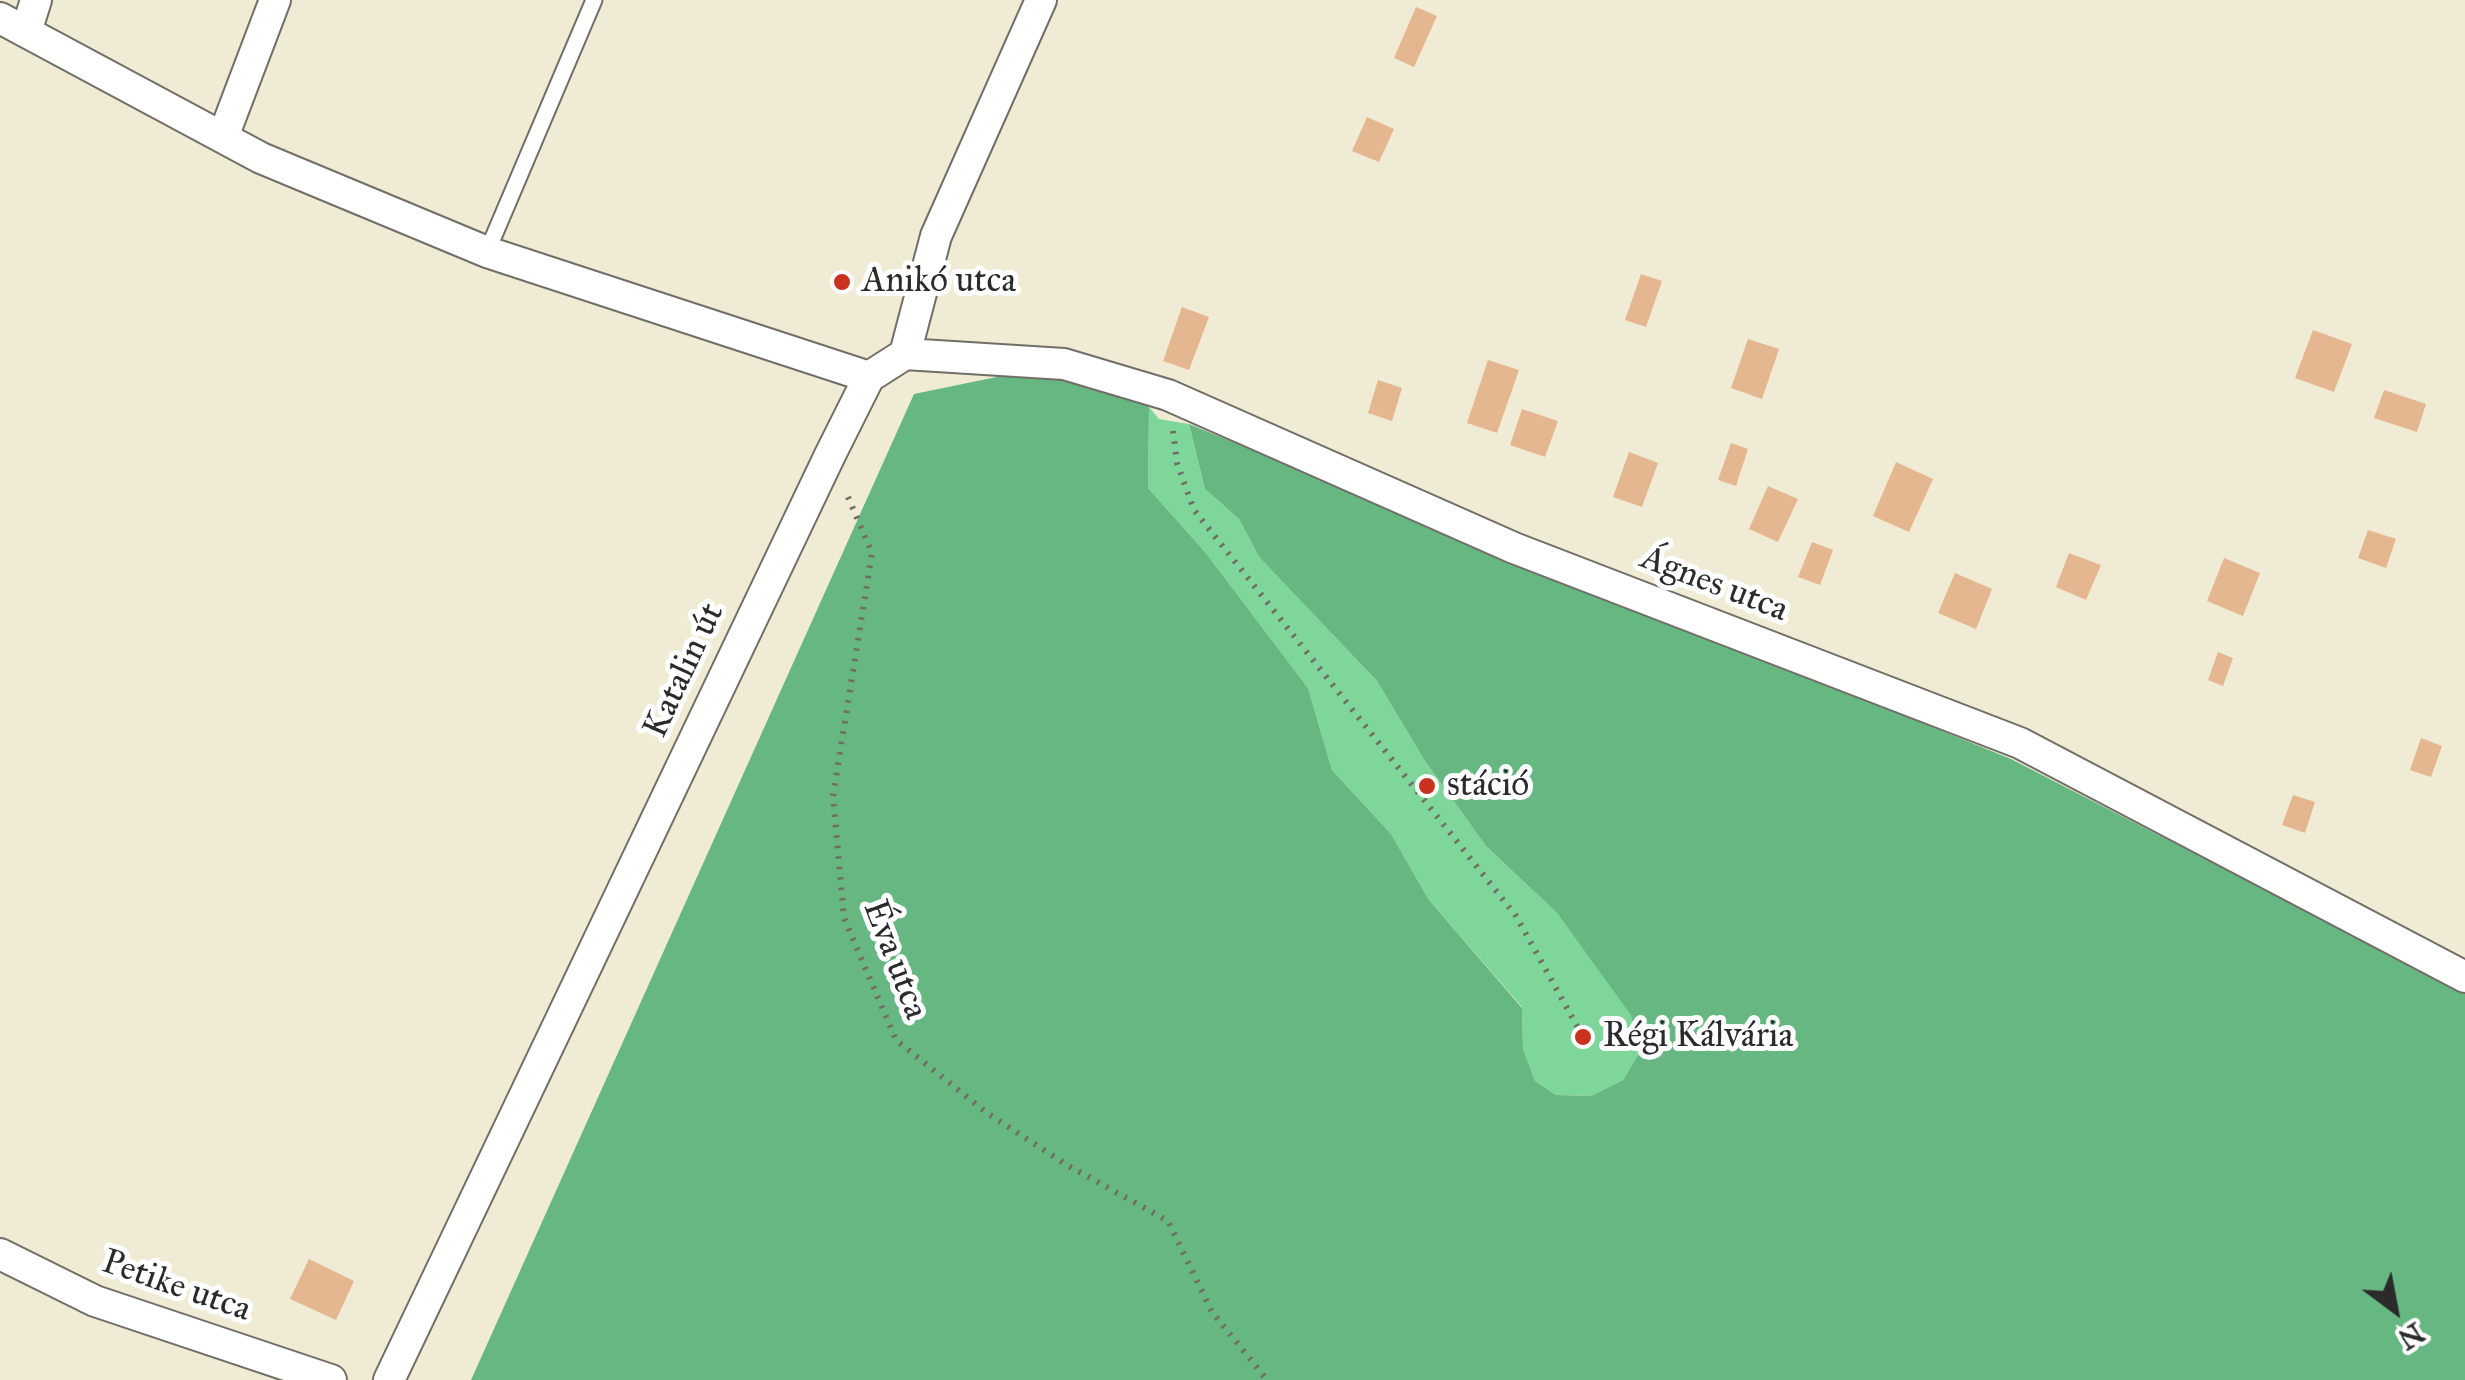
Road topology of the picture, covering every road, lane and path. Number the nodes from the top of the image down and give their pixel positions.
1 (36, 0) edge
2 (275, 0) edge
3 (594, 0) edge
4 (1040, 0) edge
5 (13, 25) edge
6 (223, 137) junction
7 (488, 252) junction
8 (905, 354) junction
9 (869, 377) junction
10 (1168, 395) junction
11 (1189, 424) dead end
12 (830, 454) junction
13 (2465, 977) edge
14 (2465, 992) edge
15 (1582, 1037) dead end
16 (0, 1254) edge
17 (332, 1380) edge
18 (390, 1380) edge
19 (1267, 1380) edge

1 - 5 street
2 - 6 street
3 - 7 lane
4 - 8 street
5 - 6 street
6 - 7 street
7 - 9 street
8 - 9 street
8 - 10 street, Ágnes utca
9 - 12 street, Katalin út
10 - 13 street, Ágnes utca
10 - 15 path
11 - 14 street
12 - 18 street, Katalin út
12 - 19 path, Éva utca
16 - 17 street, Petike utca

